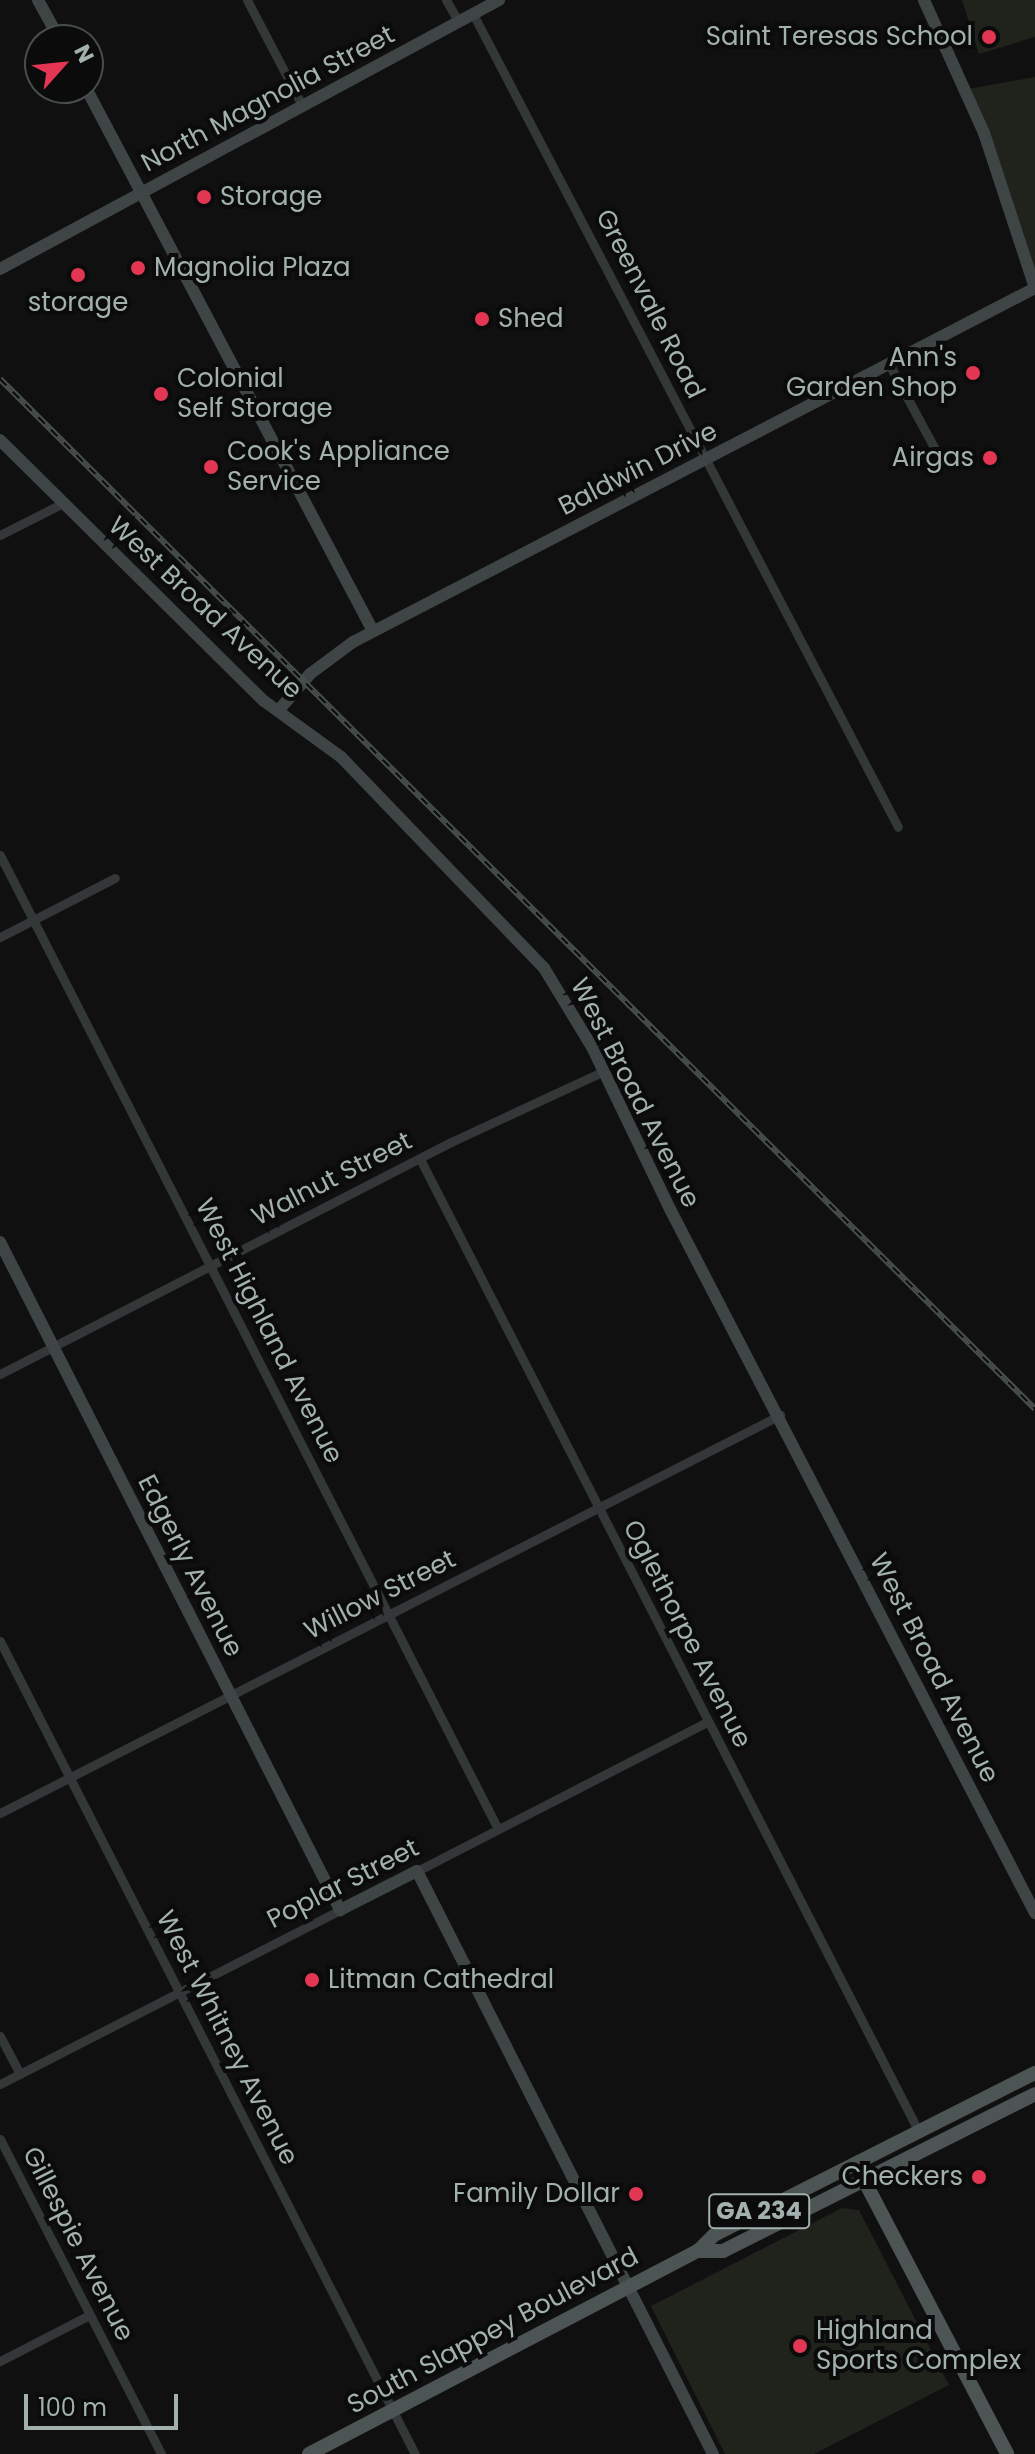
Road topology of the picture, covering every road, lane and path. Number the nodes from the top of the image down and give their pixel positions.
1 (38, 0) edge
2 (247, 0) edge
3 (446, 0) edge
4 (499, 0) edge
5 (924, 0) edge
6 (473, 14) junction
7 (458, 21) junction
8 (51, 24) edge
9 (95, 104) edge
10 (302, 105) junction
11 (143, 192) junction
12 (0, 269) edge
13 (1035, 288) edge
14 (889, 364) junction
15 (0, 440) edge
16 (935, 449) dead end
17 (706, 459) junction
18 (63, 503) junction
19 (0, 535) edge
20 (373, 631) junction
21 (278, 711) junction
22 (898, 827) dead end
23 (0, 855) edge
24 (115, 878) dead end
25 (35, 919) junction
26 (0, 937) edge
27 (602, 1072) junction
28 (420, 1159) junction
29 (0, 1242) edge
30 (211, 1267) junction
31 (54, 1347) junction
32 (0, 1374) edge
33 (780, 1415) junction
34 (597, 1508) junction
35 (390, 1615) junction
36 (0, 1641) edge
37 (232, 1697) junction
38 (707, 1722) junction
39 (69, 1776) junction
40 (0, 1813) edge
41 (498, 1829) junction
42 (417, 1871) junction
43 (340, 1910) junction
44 (1035, 1913) edge
45 (179, 1993) junction
46 (0, 2036) edge
47 (1035, 2073) edge
48 (20, 2074) junction
49 (0, 2084) edge
50 (1035, 2094) edge
51 (917, 2128) junction
52 (0, 2139) edge
53 (890, 2142) junction
54 (824, 2177) junction
55 (864, 2180) junction
56 (698, 2251) junction
57 (627, 2288) junction
58 (89, 2315) junction
59 (0, 2361) edge
60 (393, 2411) junction
61 (161, 2454) edge
62 (309, 2454) edge
63 (415, 2454) edge
64 (713, 2454) edge
65 (1007, 2454) edge

1 - 8 street
2 - 10 street
3 - 7 street
4 - 6 street, North Magnolia Street
5 - 13 street
6 - 7 street, North Magnolia Street
6 - 17 street, Greenvale Road
7 - 10 street, North Magnolia Street
9 - 11 street
10 - 11 street, North Magnolia Street
11 - 12 street, North Magnolia Street
11 - 20 street
13 - 14 street, Baldwin Drive
14 - 16 street
14 - 17 street, Baldwin Drive
15 - 18 street, West Broad Avenue
17 - 20 street, Baldwin Drive
17 - 22 street, Greenvale Road
18 - 19 street
18 - 21 street, West Broad Avenue
20 - 21 street, Baldwin Drive
21 - 27 street, West Broad Avenue
23 - 25 street, West Highland Avenue
24 - 25 street
25 - 26 street
25 - 30 street, West Highland Avenue
27 - 28 street, Walnut Street
27 - 33 street, West Broad Avenue
28 - 30 street, Walnut Street
28 - 34 street, Oglethorpe Avenue
29 - 31 street, Edgerly Avenue
30 - 31 street, Walnut Street
30 - 35 street, West Highland Avenue
31 - 32 street, Walnut Street
31 - 37 street, Edgerly Avenue
33 - 34 street, Willow Street
33 - 44 street, West Broad Avenue
34 - 35 street, Willow Street
34 - 38 street, Oglethorpe Avenue
35 - 37 street, Willow Street
35 - 41 street, West Highland Avenue
36 - 39 street, West Whitney Avenue
37 - 39 street, Willow Street
37 - 43 street, Edgerly Avenue
38 - 41 street, Poplar Street
38 - 51 street, Oglethorpe Avenue
39 - 40 street, Willow Street
39 - 45 street, West Whitney Avenue
41 - 42 street, Poplar Street
42 - 43 street, Poplar Street
42 - 57 street
43 - 45 street, Poplar Street
45 - 48 street, Poplar Street
45 - 60 street, West Whitney Avenue
46 - 48 street
47 - 51 main road, South Slappey Boulevard
48 - 49 street, Poplar Street
50 - 55 main road, South Slappey Boulevard
51 - 53 main road, South Slappey Boulevard
52 - 58 street, Gillespie Avenue
53 - 54 main road, South Slappey Boulevard / GA 234
53 - 55 main road
54 - 55 main road
54 - 56 main road, South Slappey Boulevard / GA 234
55 - 56 main road, South Slappey Boulevard / GA 234
55 - 65 main road
56 - 57 main road, South Slappey Boulevard / GA 234
57 - 60 main road, South Slappey Boulevard / GA 234
57 - 64 street
58 - 59 street
58 - 61 street, Gillespie Avenue
60 - 62 main road, South Slappey Boulevard / GA 234
60 - 63 street, West Whitney Avenue

